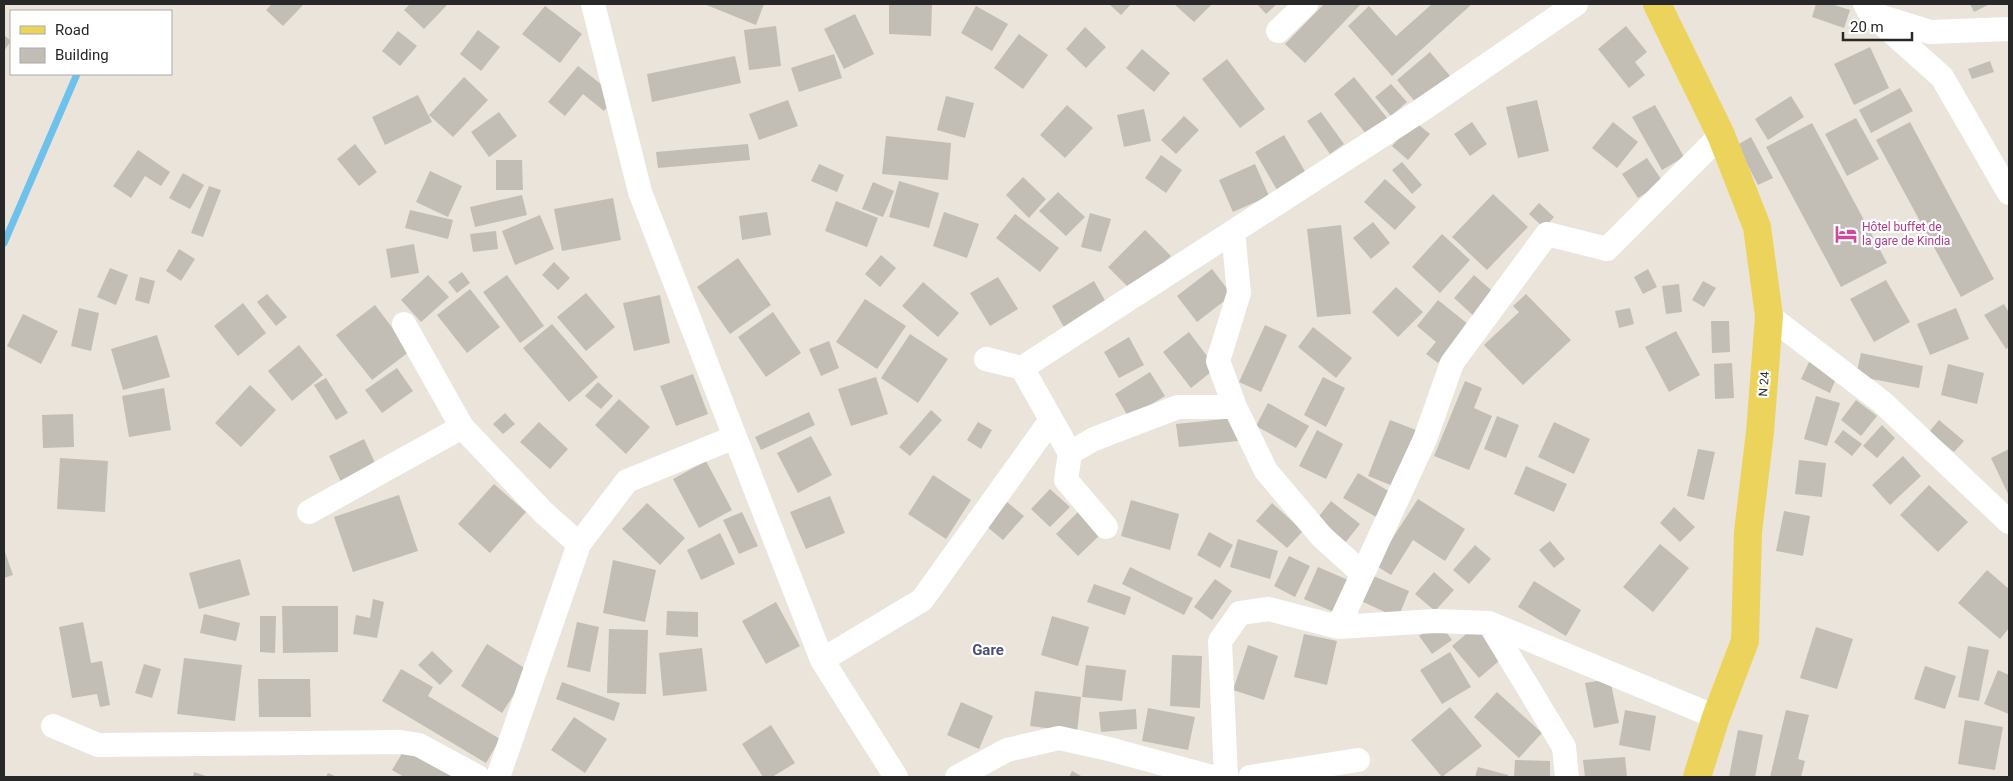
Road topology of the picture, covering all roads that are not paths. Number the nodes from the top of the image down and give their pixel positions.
1 (593, 4) edge
2 (1306, 4) edge
3 (1576, 4) edge
4 (1657, 4) edge
5 (1867, 8) edge
6 (2009, 29) edge
7 (1278, 31) dead end
8 (1721, 135) junction
9 (2009, 193) edge
10 (1233, 232) junction
11 (1769, 316) junction
12 (404, 324) dead end
13 (986, 359) dead end
14 (1022, 368) junction
15 (1235, 407) junction
16 (1051, 420) junction
17 (462, 427) junction
18 (735, 437) junction
19 (1070, 453) junction
20 (309, 512) dead end
21 (2009, 522) edge
22 (1106, 527) dead end
23 (579, 544) junction
24 (1362, 573) junction
25 (1488, 623) junction
26 (1338, 627) junction
27 (822, 660) junction
28 (1716, 717) junction
29 (52, 726) dead end
30 (1358, 760) dead end
31 (478, 777) edge
32 (498, 777) edge
33 (896, 777) edge
34 (957, 777) edge
35 (1212, 777) edge
36 (1226, 777) edge
37 (1250, 777) edge
38 (1567, 777) edge
39 (1696, 777) edge

1 - 18 street
2 - 7 street
3 - 10 street
4 - 8 main road, N 24
5 - 6 street
5 - 9 street
8 - 11 main road, N 24
8 - 24 street
10 - 14 street
10 - 15 street
11 - 21 street
11 - 28 main road, N 24
12 - 17 street
13 - 14 street
14 - 16 street
15 - 19 street
15 - 24 street
16 - 19 street
16 - 27 street
17 - 20 street
17 - 23 street
18 - 23 street
18 - 27 street
19 - 22 street
23 - 32 street
24 - 26 street
25 - 26 street
25 - 28 street
25 - 38 street
26 - 36 street
27 - 33 street
28 - 39 main road, N 24
29 - 31 street
30 - 37 street
34 - 35 street

